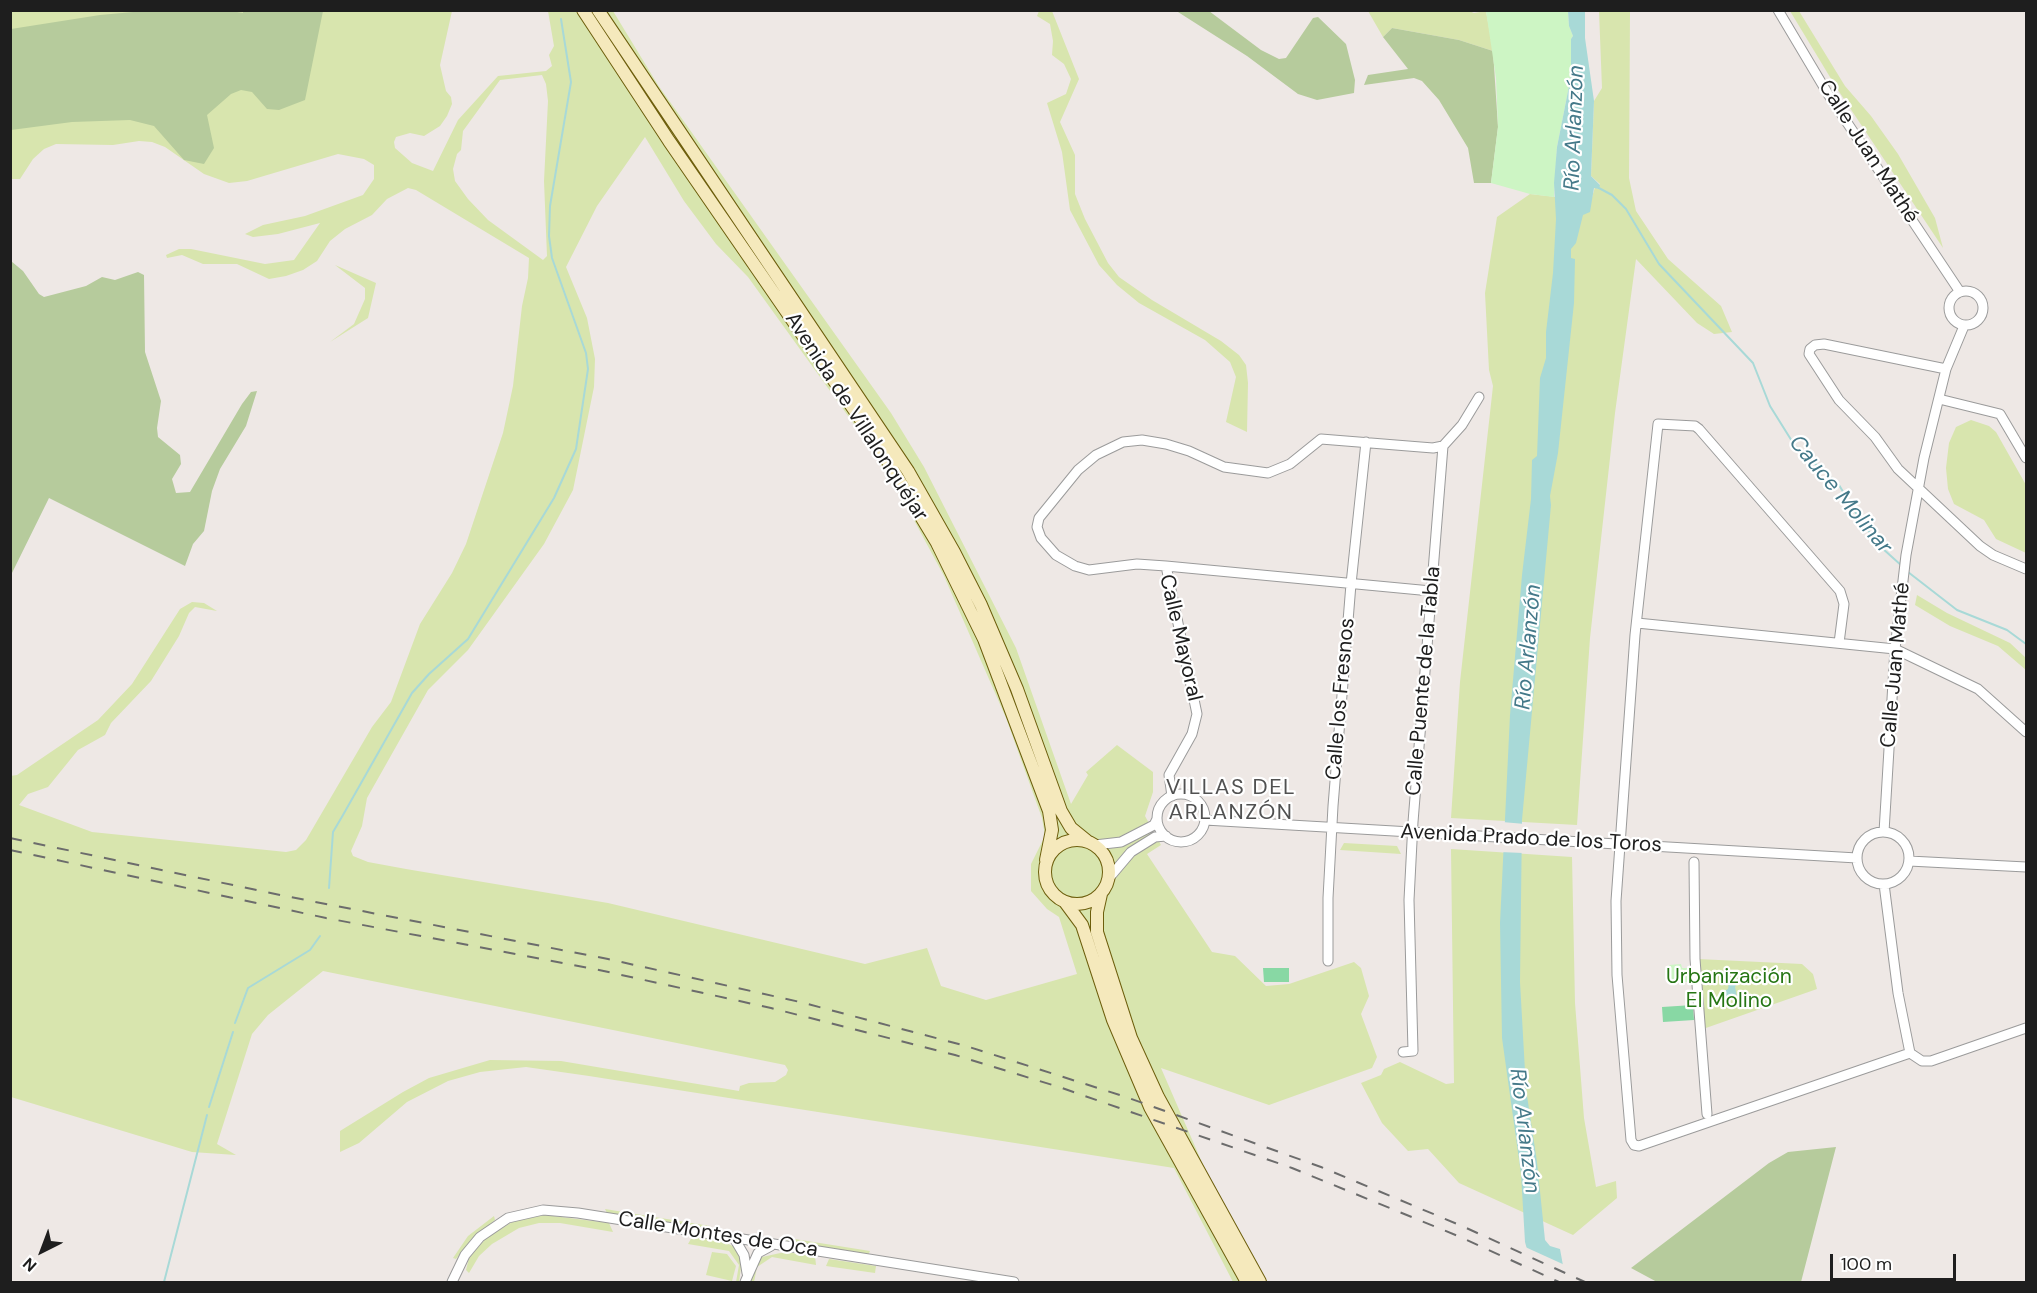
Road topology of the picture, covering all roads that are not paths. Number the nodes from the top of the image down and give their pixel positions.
1 (583, 10) edge
2 (597, 10) edge
3 (1778, 10) edge
4 (1960, 292) junction
5 (1964, 326) junction
6 (1946, 369) junction
7 (1479, 397) dead end
8 (1939, 399) junction
9 (1366, 442) junction
10 (1443, 446) junction
11 (2026, 458) edge
12 (1918, 488) junction
13 (1166, 566) junction
14 (2026, 569) edge
15 (1351, 584) junction
16 (1431, 591) junction
17 (1637, 623) junction
18 (1839, 643) junction
19 (1895, 649) junction
20 (2026, 732) edge
21 (1172, 796) junction
22 (1157, 819) junction
23 (1205, 820) junction
24 (1331, 828) junction
25 (1412, 832) junction
26 (1884, 832) junction
27 (1166, 836) junction
28 (1091, 843) junction
29 (1620, 844) junction
30 (1857, 858) junction
31 (1046, 860) junction
32 (1909, 861) junction
33 (1694, 862) dead end
34 (2026, 867) edge
35 (1109, 878) junction
36 (1884, 884) junction
37 (1101, 894) junction
38 (1065, 902) junction
39 (1331, 958) dead end
40 (2026, 1028) edge
41 (1403, 1052) dead end
42 (1913, 1056) junction
43 (1707, 1114) dead end
44 (734, 1238) junction
45 (774, 1245) junction
46 (746, 1278) edge
47 (1245, 1280) edge
48 (452, 1282) edge
49 (1014, 1282) edge
50 (1260, 1282) edge

1 - 31 street, Avenida de Villalonquéjar
2 - 28 street, Avenida de Villalonquéjar
3 - 4 street, Calle Juan Mathé
4 - 5 street
4 - 5 street
5 - 6 street, Calle Juan Mathé
6 - 8 street, Calle Juan Mathé
6 - 12 street
7 - 10 street
8 - 11 street
8 - 12 street, Calle Juan Mathé
9 - 10 street, Calle Mayoral
9 - 13 street, Calle Mayoral
9 - 15 street, Calle los Fresnos
10 - 16 street, Calle Puente de la Tabla
12 - 14 street
12 - 19 street, Calle Juan Mathé
13 - 15 street
13 - 21 street, Calle Mayoral
15 - 16 street
15 - 24 street, Calle los Fresnos
16 - 25 street, Calle Puente de la Tabla
17 - 18 street
17 - 18 street
17 - 29 street
18 - 19 street
19 - 20 street
19 - 26 street, Calle Juan Mathé
21 - 22 street
21 - 23 street
22 - 27 street
22 - 28 street
23 - 24 street, Avenida Prado de los Toros
23 - 27 street
24 - 25 street, Avenida Prado de los Toros
24 - 39 street, Calle los Fresnos
25 - 29 street, Avenida Prado de los Toros
25 - 41 street, Calle Puente de la Tabla
26 - 30 street
26 - 32 street
27 - 35 street
28 - 31 street
28 - 35 street
29 - 30 street, Avenida Prado de los Toros
29 - 42 street
30 - 36 street
31 - 38 street
32 - 34 street
32 - 36 street
33 - 43 street
35 - 37 street
36 - 42 street
37 - 38 street
37 - 50 street
38 - 47 street
40 - 42 street
44 - 45 street, Calle Montes de Oca
44 - 46 street
44 - 48 street, Calle Montes de Oca
45 - 46 street
45 - 49 street, Calle Montes de Oca

